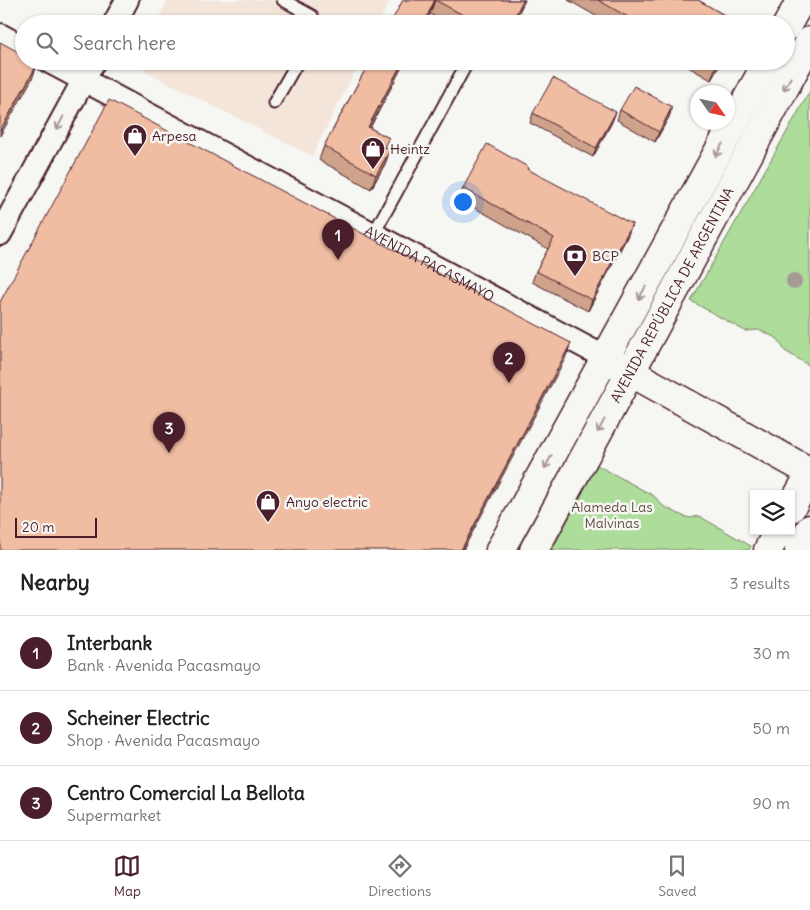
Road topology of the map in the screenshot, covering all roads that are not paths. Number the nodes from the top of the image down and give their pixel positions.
1 (127, 0) edge
2 (284, 0) edge
3 (801, 0) edge
4 (119, 15) edge
5 (310, 15) edge
6 (793, 15) edge
7 (0, 35) edge
8 (810, 41) edge
9 (15, 43) edge
10 (795, 69) edge
11 (293, 70) edge
12 (463, 70) edge
13 (763, 70) edge
14 (794, 70) edge
15 (89, 71) edge
16 (274, 103) dead end
17 (0, 234) edge
18 (373, 234) junction
19 (606, 358) junction
20 (630, 372) junction
21 (810, 473) edge
22 (795, 501) edge
23 (810, 529) edge
24 (776, 535) edge
25 (500, 550) edge
26 (534, 550) edge
27 (768, 550) edge
28 (799, 550) edge

1 - 4 street
2 - 5 lane
3 - 6 street
7 - 9 street
8 -> 10 street, AVENIDA REPÚBLICA DE ARGENTINA
11 - 16 lane
12 - 18 lane
13 -> 19 street, AVENIDA REPÚBLICA DE ARGENTINA
14 -> 20 street, AVENIDA REPÚBLICA DE ARGENTINA
15 -> 17 street
15 - 18 street, AVENIDA PACASMAYO
18 - 19 street, AVENIDA PACASMAYO
19 - 20 street, AVENIDA PACASMAYO
19 -> 25 street, AVENIDA REPÚBLICA DE ARGENTINA
20 - 21 street, AVENIDA PACASMAYO
20 -> 26 street, AVENIDA REPÚBLICA DE ARGENTINA
21 - 22 street
23 - 28 street
24 - 27 street

